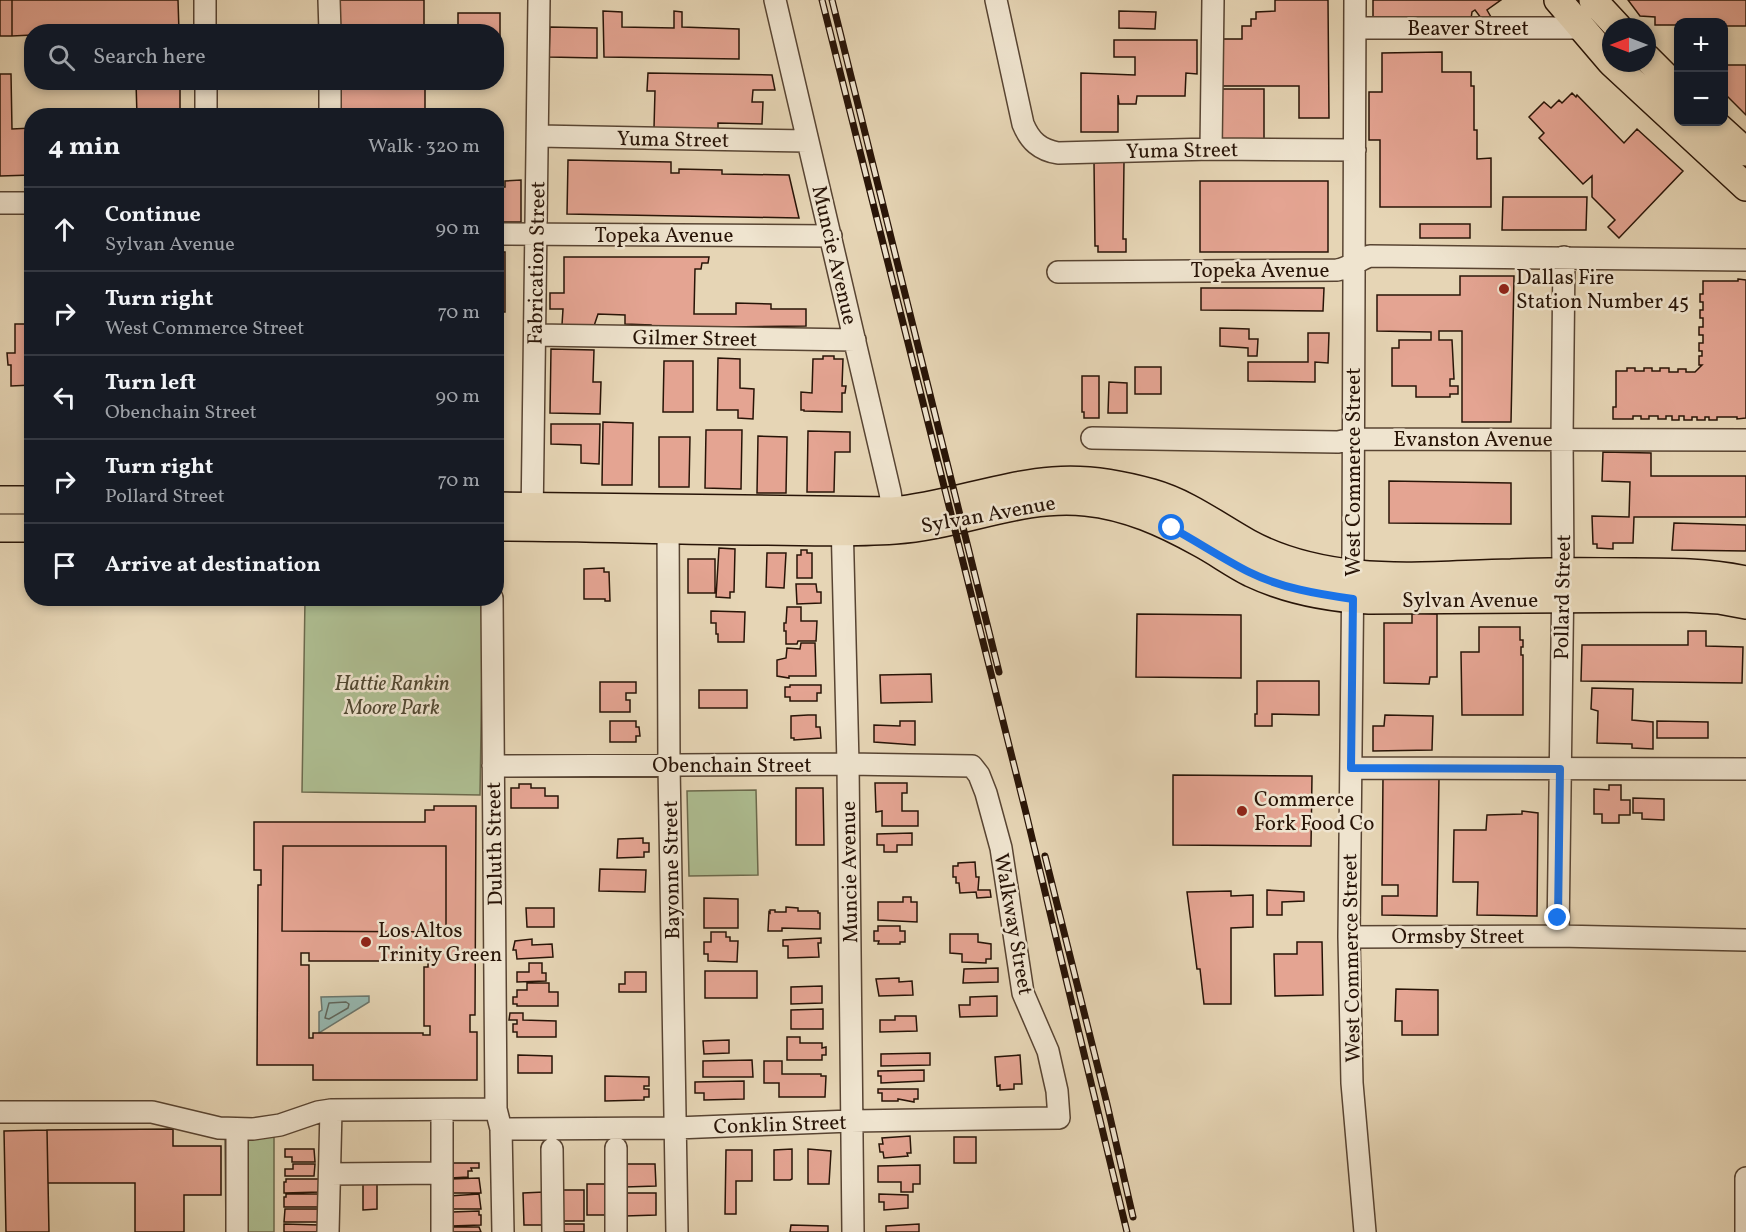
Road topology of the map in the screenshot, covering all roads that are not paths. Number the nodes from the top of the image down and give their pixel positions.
1 (205, 0) edge
2 (330, 0) edge
3 (539, 0) edge
4 (774, 0) edge
5 (996, 0) edge
6 (1213, 0) edge
7 (1355, 0) edge
8 (1558, 0) edge
9 (1574, 0) edge
10 (1593, 0) edge
11 (1610, 18) edge
12 (205, 24) edge
13 (330, 24) edge
14 (1355, 28) junction
15 (1581, 28) junction
16 (1602, 31) edge
17 (1602, 52) edge
18 (1656, 67) edge
19 (1620, 72) edge
20 (1674, 85) edge
21 (206, 90) edge
22 (330, 90) edge
23 (206, 108) edge
24 (330, 108) edge
25 (1717, 126) edge
26 (538, 136) junction
27 (807, 141) junction
28 (1211, 149) junction
29 (1355, 150) junction
30 (1746, 152) edge
31 (1746, 187) edge
32 (24, 202) edge
33 (0, 203) edge
34 (504, 234) edge
35 (536, 234) junction
36 (831, 236) junction
37 (1564, 257) junction
38 (1746, 260) edge
39 (1354, 265) junction
40 (1058, 272) dead end
41 (535, 335) junction
42 (855, 340) junction
43 (1092, 438) dead end
44 (1562, 438) junction
45 (1352, 439) junction
46 (1746, 440) edge
47 (0, 500) edge
48 (24, 500) edge
49 (504, 508) edge
50 (893, 511) junction
51 (532, 517) junction
52 (668, 519) junction
53 (842, 522) junction
54 (504, 525) edge
55 (0, 528) edge
56 (24, 528) edge
57 (1563, 572) junction
58 (1746, 580) edge
59 (1353, 586) junction
60 (1563, 600) junction
61 (1746, 605) edge
62 (492, 606) edge
63 (848, 764) junction
64 (669, 765) junction
65 (493, 766) junction
66 (972, 766) joint
67 (1351, 768) junction
68 (1560, 769) junction
69 (1746, 769) edge
70 (1349, 936) junction
71 (1558, 936) junction
72 (1746, 940) edge
73 (331, 1110) junction
74 (442, 1110) junction
75 (0, 1112) edge
76 (1059, 1118) joint
77 (499, 1119) junction
78 (851, 1121) junction
79 (237, 1128) junction
80 (676, 1128) junction
81 (616, 1148) dead end
82 (552, 1149) dead end
83 (442, 1173) junction
84 (330, 1174) junction
85 (1746, 1178) edge
86 (237, 1232) edge
87 (328, 1232) edge
88 (442, 1232) edge
89 (502, 1232) edge
90 (553, 1232) edge
91 (616, 1232) edge
92 (677, 1232) edge
93 (853, 1232) edge
94 (1365, 1232) edge
95 (1746, 1232) edge

1 - 12 street
2 - 13 street
3 - 26 street, Fabrication Street
4 - 27 street, Muncie Avenue
5 - 28 street, Yuma Street
6 - 28 street
7 - 14 street, West Commerce Street
8 - 15 main road
9 - 16 main road
10 - 11 main road
14 - 15 street, Beaver Street
14 - 29 street, West Commerce Street
15 - 17 main road
18 - 20 main road
19 - 31 main road
21 - 23 street
22 - 24 street
25 - 30 main road
26 - 27 street, Yuma Street
26 - 35 street, Fabrication Street
27 - 36 street, Muncie Avenue
28 - 29 street, Yuma Street
29 - 39 street, West Commerce Street
32 - 33 street
34 - 35 street, Topeka Avenue
35 - 36 street, Topeka Avenue
35 - 41 street, Fabrication Street
36 - 42 street, Muncie Avenue
37 - 38 street, Topeka Avenue
37 - 39 street, Topeka Avenue
37 - 44 street, Pollard Street
39 - 40 street, Topeka Avenue
39 - 45 street, West Commerce Street
41 - 42 street, Gilmer Street
41 - 51 street, Fabrication Street
42 - 50 street, Muncie Avenue
43 - 45 street, Evanston Avenue
44 - 45 street, Evanston Avenue
44 - 46 street, Evanston Avenue
44 - 57 street, Pollard Street
45 - 59 street, West Commerce Street
47 - 48 main road
49 - 51 main road, Sylvan Avenue
50 - 53 main road, Sylvan Avenue
50 - 59 main road, Sylvan Avenue
51 - 52 main road, Sylvan Avenue
51 - 54 main road, Sylvan Avenue
52 - 53 main road, Sylvan Avenue
52 - 64 street, Bayonne Street
53 - 59 main road, Sylvan Avenue
53 - 63 street, Muncie Avenue
55 - 56 main road
57 - 58 main road, Sylvan Avenue
57 - 59 main road, Sylvan Avenue
57 - 60 street, Pollard Street
59 - 60 main road, Sylvan Avenue
59 - 67 street, West Commerce Street
60 - 61 main road, Sylvan Avenue
60 - 68 street, Pollard Street
62 - 65 street, Duluth Street
63 - 64 street, Obenchain Street
63 - 66 street, Obenchain Street
63 - 78 street, Muncie Avenue
64 - 65 street, Obenchain Street
64 - 80 street, Bayonne Street
65 - 77 street, Duluth Street
66 - 76 street, Walkway Street
67 - 68 street
67 - 70 street, West Commerce Street
68 - 69 street
68 - 71 street, Pollard Street
70 - 71 street, Ormsby Street
70 - 94 street, West Commerce Street
71 - 72 street, Ormsby Street
73 - 74 street, Conklin Street
73 - 79 street, Conklin Street
73 - 84 street
74 - 77 street, Conklin Street
74 - 83 street
75 - 79 street, Conklin Street
76 - 78 street, Conklin Street
77 - 80 street, Conklin Street
77 - 89 street, Duluth Street
78 - 80 street, Conklin Street
78 - 93 street, Muncie Avenue
79 - 86 street
80 - 92 street, Bayonne Street
81 - 91 street
82 - 90 street
83 - 84 street
83 - 88 street
84 - 87 street
85 - 95 street

